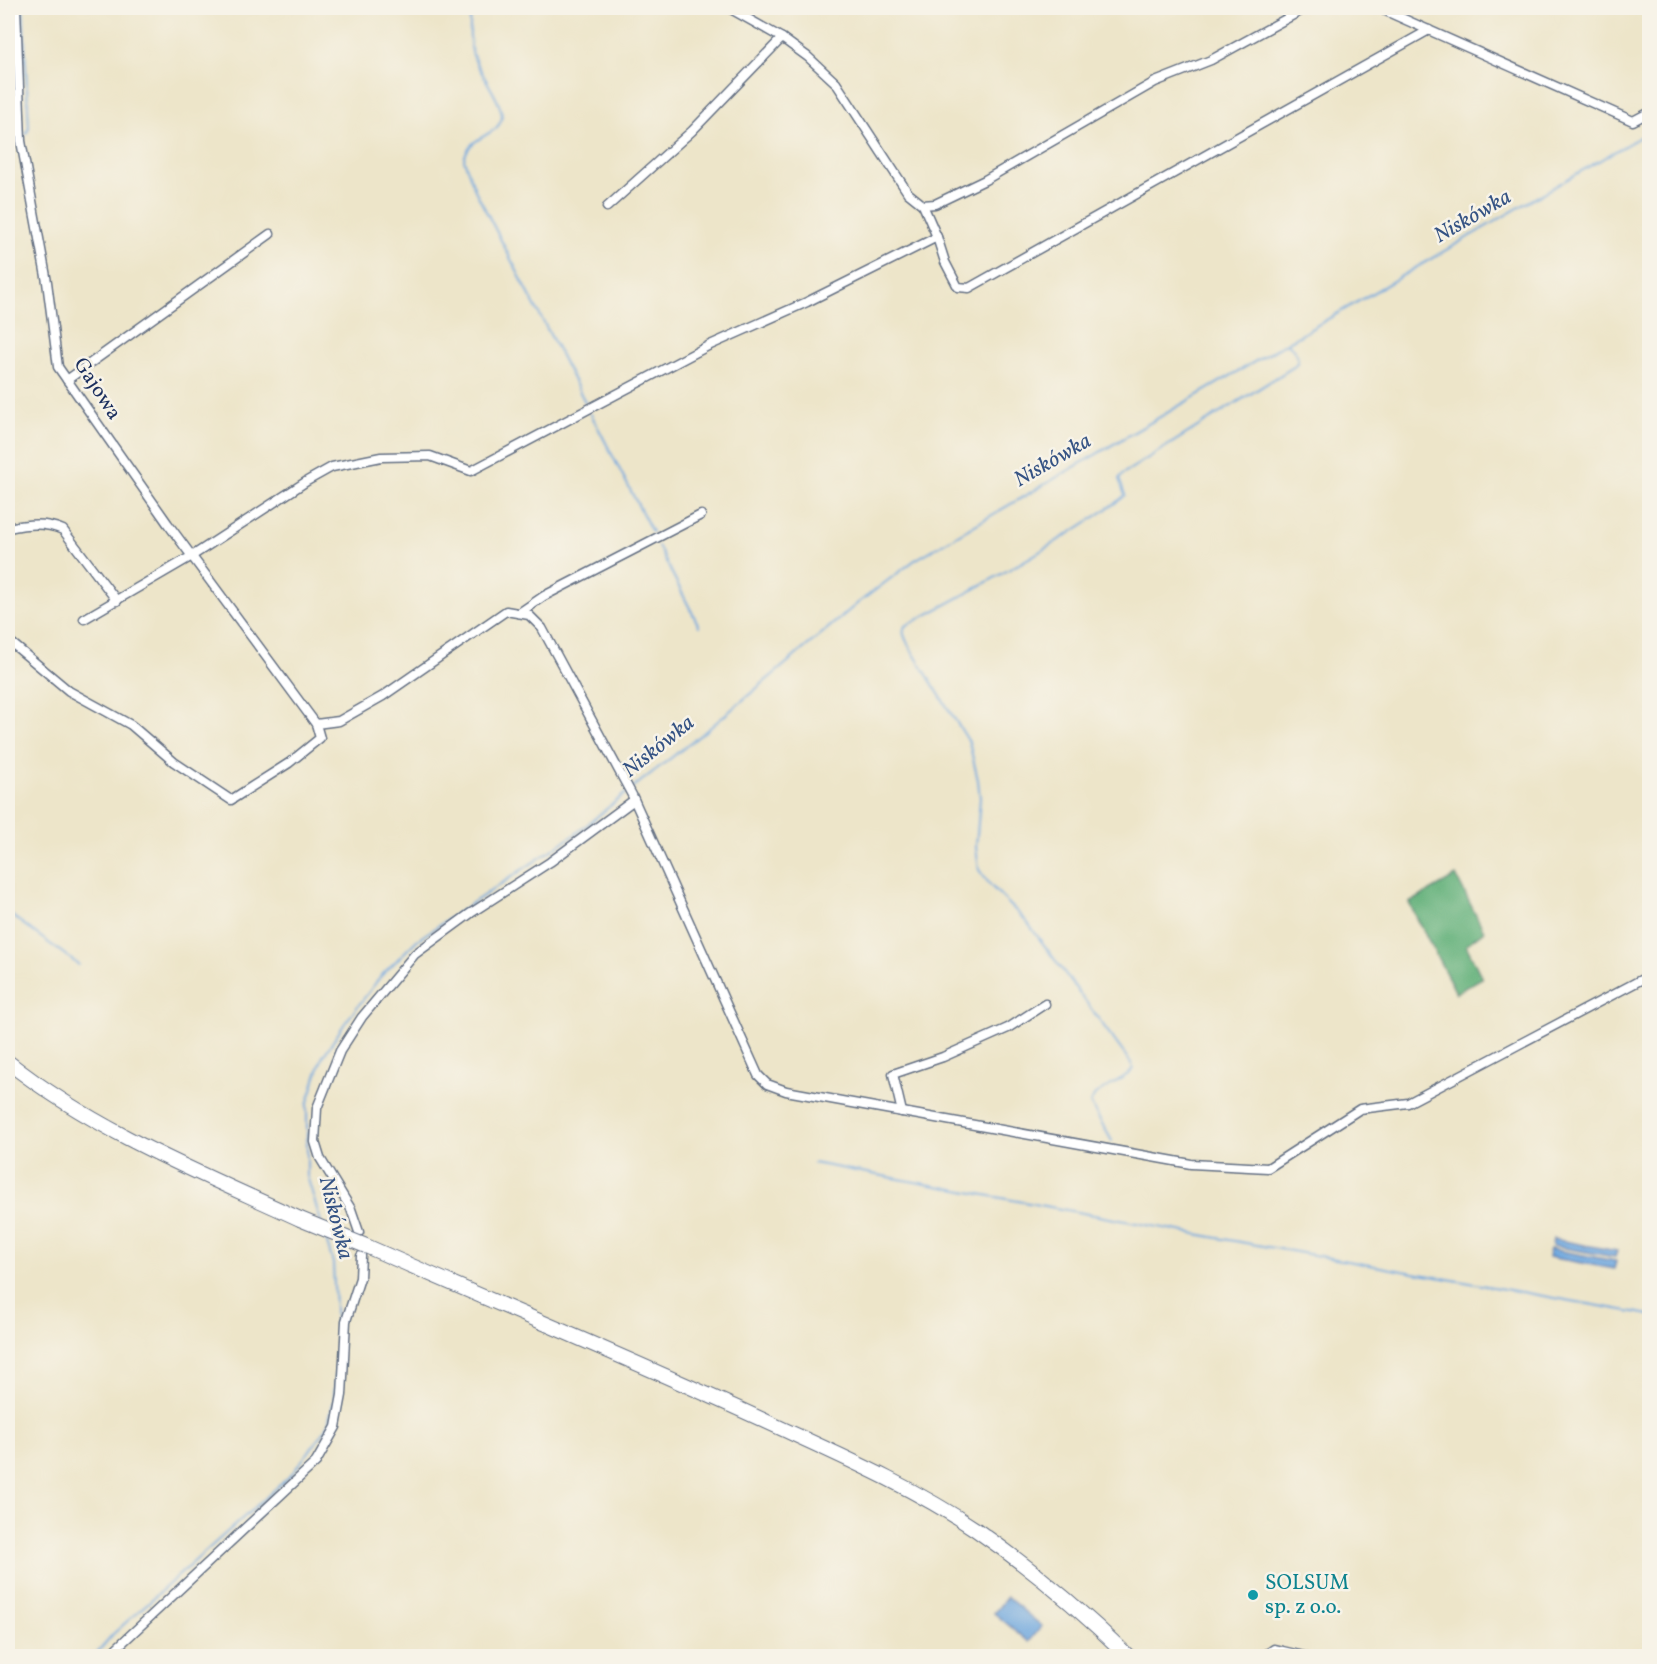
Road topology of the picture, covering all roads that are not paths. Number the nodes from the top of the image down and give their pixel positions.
1 (16, 8) edge
2 (729, 8) edge
3 (1306, 8) edge
4 (1379, 8) edge
5 (1430, 30) junction
6 (782, 38) junction
7 (1650, 112) edge
8 (923, 205) junction
9 (607, 207) dead end
10 (270, 234) dead end
11 (937, 237) junction
12 (67, 380) junction
13 (701, 515) dead end
14 (8, 528) edge
15 (192, 556) junction
16 (117, 601) junction
17 (519, 613) junction
18 (84, 619) dead end
19 (8, 640) edge
20 (316, 724) junction
21 (633, 798) junction
22 (1650, 975) edge
23 (1045, 1004) dead end
24 (8, 1062) edge
25 (902, 1112) junction
26 (359, 1232) dead end
27 (364, 1251) junction
28 (108, 1656) edge
29 (1128, 1656) edge
30 (1264, 1656) edge
31 (1304, 1656) edge

1 - 12 street, Gajowa
2 - 6 street
3 - 8 street
4 - 5 street
5 - 7 street
5 - 11 street
6 - 8 street
6 - 9 street
8 - 11 street
10 - 12 street
11 - 15 street
12 - 15 street, Gajowa
13 - 17 street
14 - 16 street
15 - 16 street
15 - 20 street, Gajowa
16 - 18 street
17 - 20 street
17 - 21 street
19 - 20 street
21 - 25 street
21 - 26 street
22 - 25 street
23 - 25 street
24 - 27 main road, bridge
27 - 28 street
27 - 29 main road
30 - 31 street

